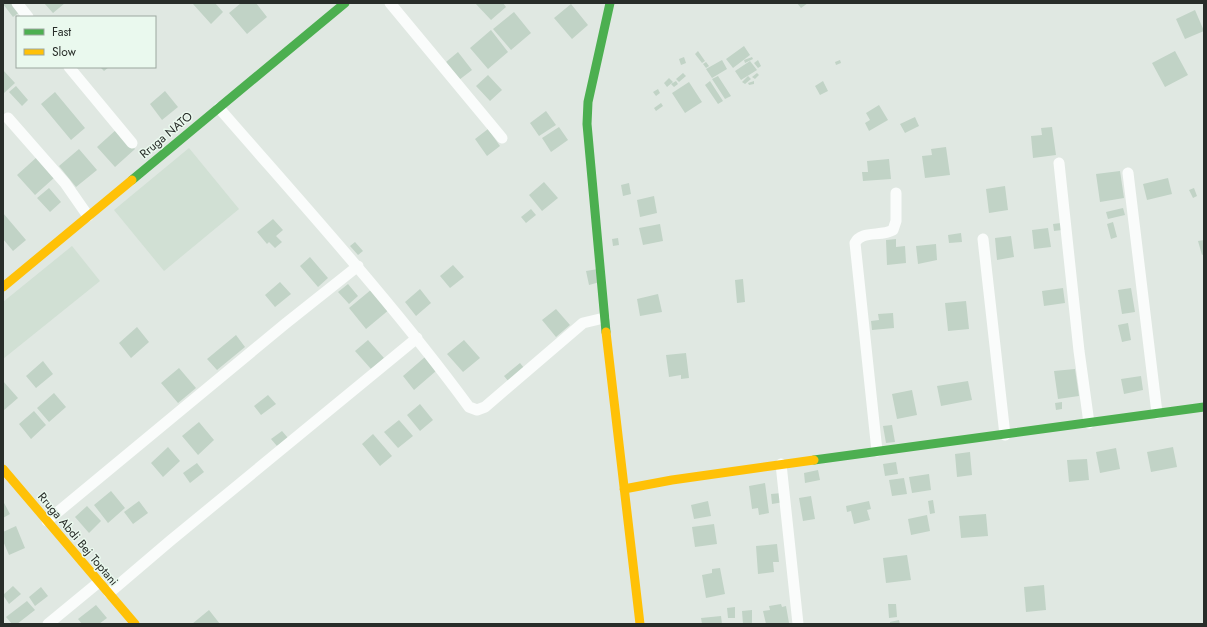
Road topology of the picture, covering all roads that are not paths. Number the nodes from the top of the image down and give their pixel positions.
1 (17, 3) edge
2 (345, 3) edge
3 (390, 3) edge
4 (610, 3) edge
5 (27, 16) edge
6 (71, 68) edge
7 (219, 108) junction
8 (8, 118) dead end
9 (502, 138) dead end
10 (132, 143) dead end
11 (1059, 163) dead end
12 (1128, 173) dead end
13 (896, 193) dead end
14 (88, 216) junction
15 (983, 239) dead end
16 (358, 266) junction
17 (3, 287) edge
18 (604, 318) junction
19 (417, 338) junction
20 (1204, 407) edge
21 (1157, 413) junction
22 (1089, 423) junction
23 (1005, 435) junction
24 (876, 451) junction
25 (781, 464) junction
26 (3, 469) edge
27 (7, 481) edge
28 (624, 490) junction
29 (47, 520) junction
30 (99, 582) junction
31 (109, 593) junction
32 (48, 624) edge
33 (135, 624) edge
34 (640, 624) edge
35 (798, 624) edge

1 - 5 street
2 - 7 street, Rruga NATO
3 - 9 street
4 - 18 street
6 - 10 street
7 - 14 street, Rruga NATO
7 - 16 street
8 - 14 street
11 - 22 street
12 - 21 street
13 - 24 street
14 - 17 street, Rruga NATO
15 - 23 street
16 - 19 street
16 - 29 street
18 - 19 street
18 - 28 street
19 - 31 street
20 - 21 street
21 - 22 street
22 - 23 street
23 - 24 street
24 - 25 street
25 - 28 street
25 - 35 street
26 - 27 street, Rruga Abdi Bej Toptani
27 - 29 street, Rruga Abdi Bej Toptani
28 - 34 street
29 - 30 street, Rruga Abdi Bej Toptani
30 - 31 street, Rruga Abdi Bej Toptani
30 - 32 street
31 - 33 street, Rruga Abdi Bej Toptani

